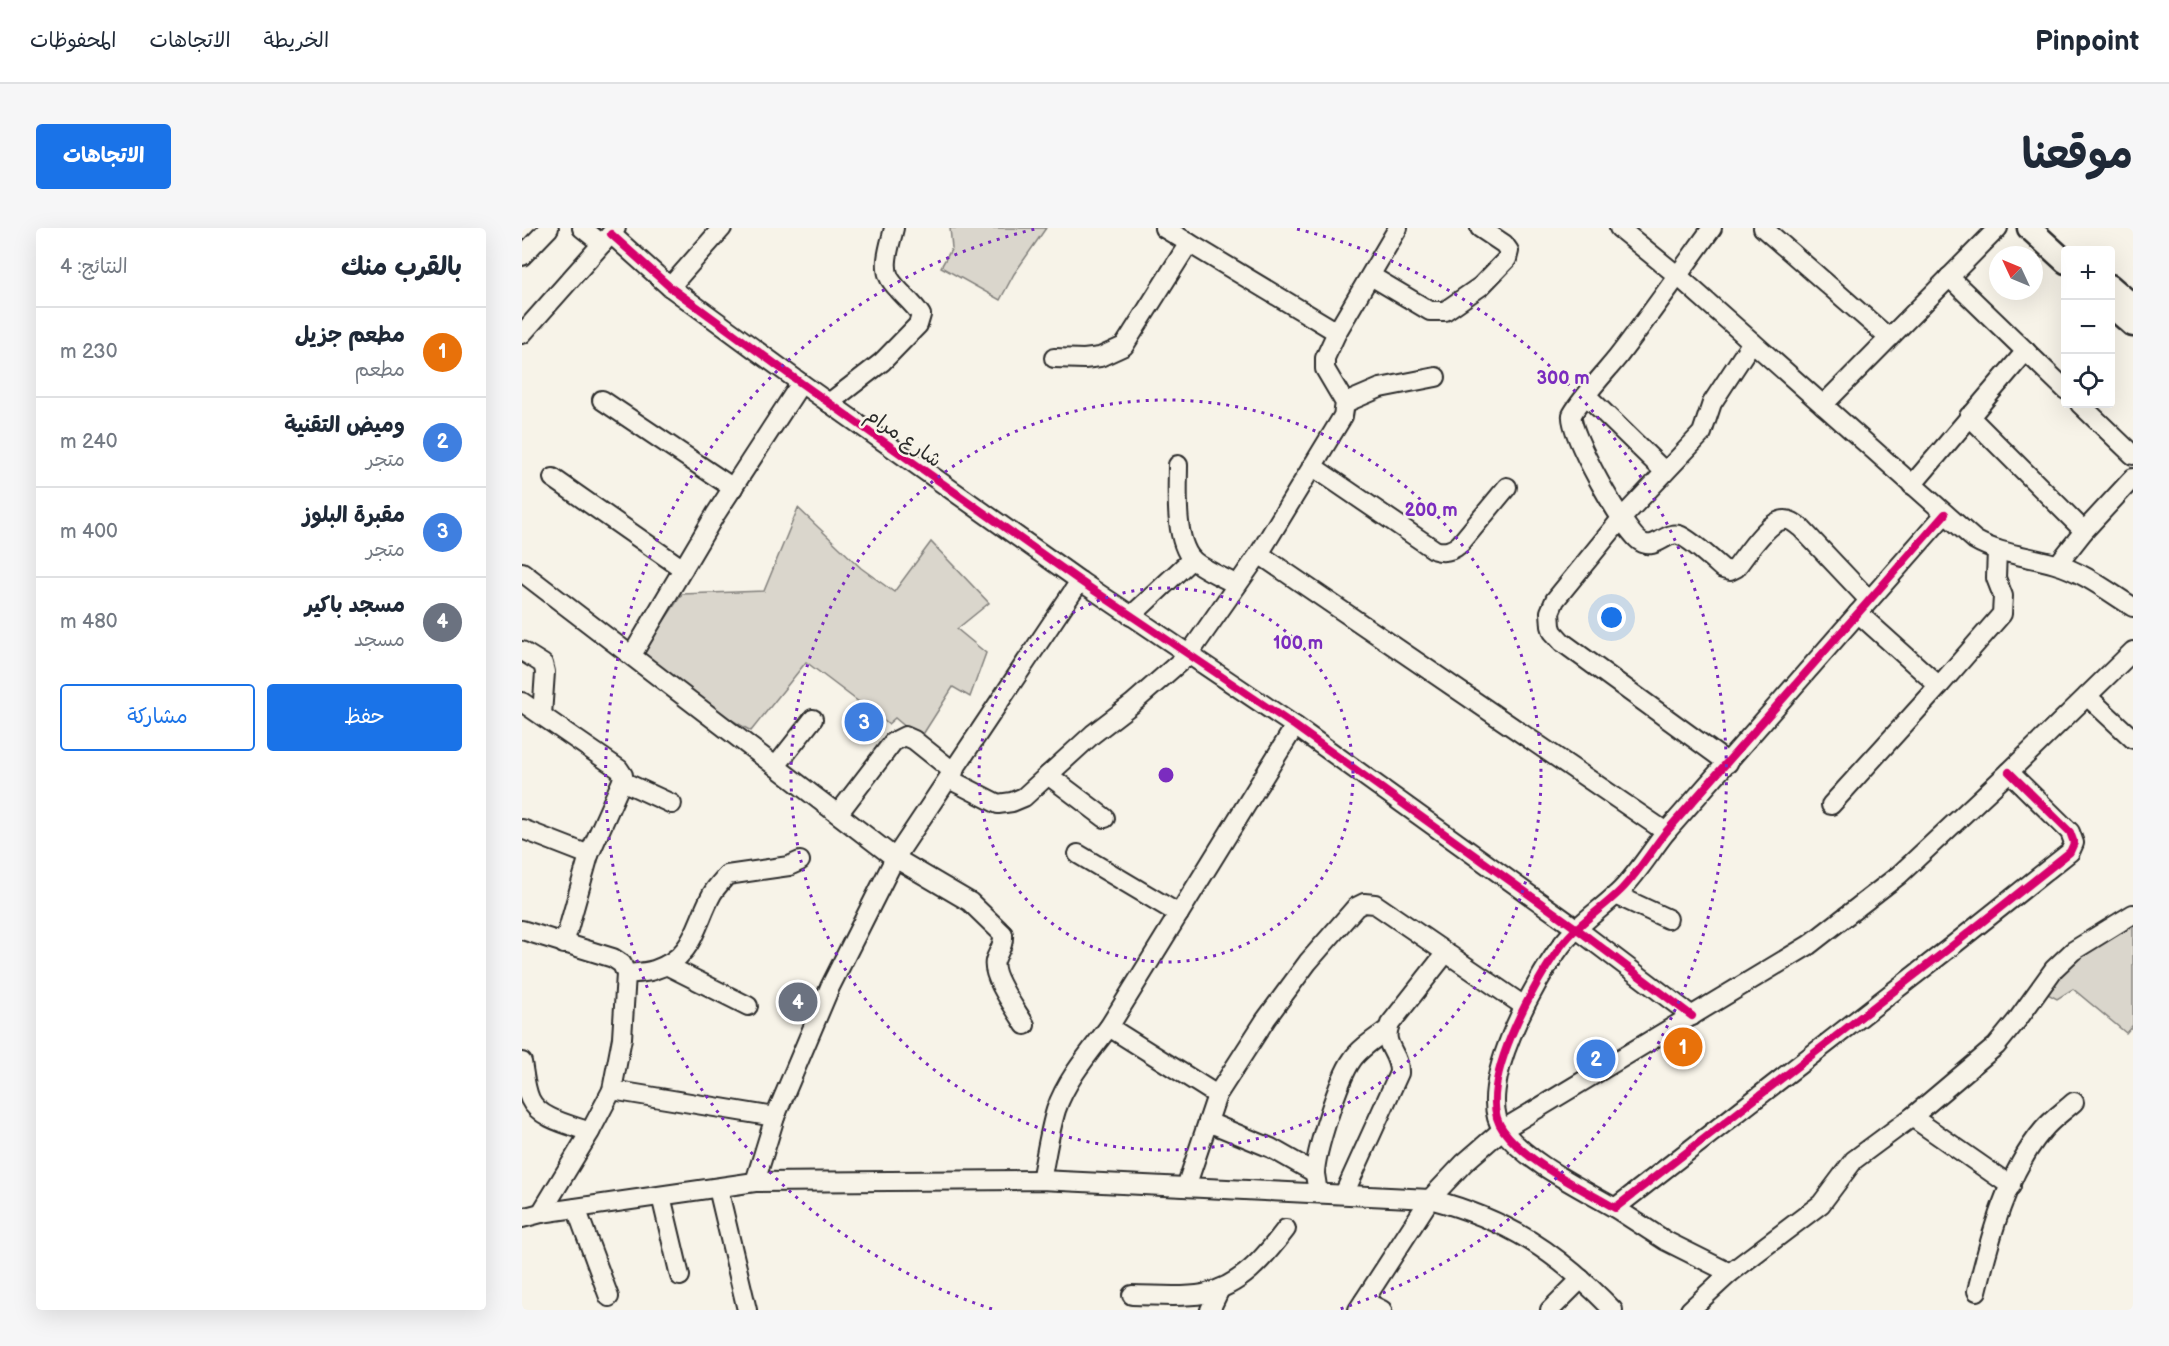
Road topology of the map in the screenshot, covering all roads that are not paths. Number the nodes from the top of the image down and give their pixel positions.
1 (549, 228) edge
2 (582, 228) edge
3 (722, 228) edge
4 (894, 228) edge
5 (1164, 228) edge
6 (1398, 228) edge
7 (1480, 228) edge
8 (1619, 228) edge
9 (1712, 228) edge
10 (1763, 228) edge
11 (1998, 228) edge
12 (2029, 228) edge
13 (2046, 228) edge
14 (610, 236) edge
15 (1189, 243) junction
16 (2066, 246) edge
17 (522, 256) edge
18 (2061, 257) edge
19 (1371, 276) junction
20 (1678, 276) junction
21 (1949, 277) junction
22 (669, 287) junction
23 (2115, 290) edge
24 (2133, 306) edge
25 (2115, 309) edge
26 (2133, 325) edge
27 (1337, 332) junction
28 (522, 334) edge
29 (1889, 338) junction
30 (1752, 342) junction
31 (2026, 351) junction
32 (1054, 358) dead end
33 (1436, 376) dead end
34 (801, 383) junction
35 (2061, 385) edge
36 (1587, 396) junction
37 (602, 400) dead end
38 (829, 403) junction
39 (1345, 404) junction
40 (1823, 405) junction
41 (2084, 408) edge
42 (1970, 416) junction
43 (2133, 454) edge
44 (1178, 465) dead end
45 (1312, 466) junction
46 (1664, 471) junction
47 (553, 478) dead end
48 (2133, 478) edge
49 (1912, 485) junction
50 (733, 488) junction
51 (1507, 488) dead end
52 (1945, 514) junction
53 (1621, 519) junction
54 (2084, 531) junction
55 (1997, 550) junction
56 (1259, 554) junction
57 (1192, 559) junction
58 (2058, 564) junction
59 (683, 570) junction
60 (523, 575) edge
61 (1080, 581) junction
62 (1237, 585) junction
63 (1863, 607) junction
64 (2133, 608) edge
65 (1131, 616) junction
66 (522, 651) edge
67 (2133, 651) edge
68 (1189, 654) junction
69 (632, 655) junction
70 (1939, 686) junction
71 (2087, 696) junction
72 (523, 706) edge
73 (542, 715) junction
74 (813, 719) dead end
75 (1295, 726) junction
76 (2133, 738) edge
77 (1728, 763) junction
78 (776, 766) junction
79 (2009, 772) junction
80 (1048, 775) junction
81 (952, 776) junction
82 (622, 781) junction
83 (672, 804) dead end
84 (1831, 805) dead end
85 (838, 814) junction
86 (1106, 818) dead end
87 (522, 828) edge
88 (1666, 832) junction
89 (1078, 854) dead end
90 (589, 855) junction
91 (895, 858) junction
92 (800, 861) dead end
93 (1616, 895) junction
94 (1179, 914) junction
95 (2133, 914) edge
96 (1668, 919) dead end
97 (1577, 929) junction
98 (522, 930) edge
99 (564, 944) junction
100 (1445, 954) junction
101 (666, 965) junction
102 (626, 974) junction
103 (748, 1006) dead end
104 (1524, 1006) junction
105 (1692, 1016) junction
106 (1025, 1025) dead end
107 (1110, 1027) junction
108 (1387, 1030) junction
109 (522, 1062) edge
110 (612, 1090) junction
111 (1217, 1095) junction
112 (2074, 1102) dead end
113 (775, 1117) junction
114 (1912, 1117) junction
115 (1208, 1122) junction
116 (1502, 1130) junction
117 (590, 1132) junction
118 (1315, 1173) junction
119 (1041, 1180) junction
120 (755, 1182) junction
121 (2011, 1186) junction
122 (1186, 1187) junction
123 (718, 1188) junction
124 (1318, 1192) junction
125 (1344, 1194) junction
126 (660, 1196) junction
127 (1430, 1199) junction
128 (576, 1208) junction
129 (1615, 1208) junction
130 (540, 1213) junction
131 (522, 1218) edge
132 (1286, 1229) dead end
133 (1730, 1273) junction
134 (680, 1276) dead end
135 (1581, 1279) junction
136 (1220, 1289) junction
137 (1977, 1291) dead end
138 (1132, 1295) dead end
139 (609, 1297) dead end
140 (1360, 1305) edge
141 (747, 1310) edge
142 (1210, 1310) edge
143 (1382, 1310) edge
144 (1550, 1310) edge
145 (1613, 1310) edge
146 (1690, 1310) edge

1 - 17 street
2 - 14 street, شارع مرام
3 - 22 street
4 - 38 street
5 - 15 street
6 - 19 street
7 - 19 street
8 - 20 street
9 - 20 street
10 - 29 street
11 - 21 street
12 - 18 main road
13 - 16 main road
14 - 22 street, شارع مرام
14 - 28 street
15 - 27 street
15 - 32 street
19 - 27 street
20 - 30 street
20 - 36 street
21 - 29 street
21 - 31 street
22 - 34 street, شارع مرام
23 - 24 main road
25 - 26 main road
27 - 39 street
29 - 40 street
30 - 40 street
30 - 46 street
31 - 35 street
31 - 42 street
33 - 39 street
34 - 38 street, شارع مرام
34 - 50 street
36 - 46 street
36 - 53 street
37 - 50 street
38 - 61 street, شارع مرام
39 - 45 street
40 - 49 street
41 - 43 street
42 - 49 street
42 - 54 street
44 - 57 street
45 - 51 street
45 - 56 street
46 - 53 street
47 - 59 street
48 - 54 street
49 - 52 street
50 - 59 street
52 - 55 street
52 - 63 street
53 - 63 street
53 - 77 street
54 - 58 street
55 - 58 street
55 - 70 street
56 - 62 street
56 - 88 street
57 - 62 street
57 - 65 street
58 - 64 street
59 - 69 street
60 - 69 street
61 - 65 street, شارع مرام
61 - 81 street
62 - 68 street
63 - 70 street
63 - 77 street
65 - 68 street, شارع مرام
66 - 73 street
67 - 71 street
68 - 75 street, شارع مرام
68 - 80 street
69 - 78 street
70 - 84 street
71 - 76 street
71 - 79 street
72 - 73 street
73 - 82 street
74 - 78 street
75 - 94 street
75 - 97 street, شارع مرام
77 - 88 street
78 - 85 street
79 - 105 street
79 - 129 street
80 - 81 street
80 - 86 street
81 - 85 street
81 - 91 street
82 - 83 street
82 - 90 street
85 - 91 street
87 - 90 street
88 - 93 street
89 - 94 street
90 - 99 street
91 - 106 street
91 - 113 street
92 - 101 street
93 - 96 street
93 - 97 street
94 - 107 street
95 - 114 street
97 - 104 street
97 - 105 street, شارع مرام
98 - 99 street
99 - 102 street
100 - 104 street
100 - 108 street
100 - 111 street
101 - 102 street
101 - 103 street
102 - 110 street
104 - 116 street
105 - 116 street
107 - 111 street
107 - 119 street
108 - 118 street
108 - 125 street
109 - 117 street
110 - 113 street
110 - 117 street
111 - 115 street
112 - 121 street
113 - 120 street
114 - 121 street
114 - 133 street
115 - 118 street
115 - 122 street
116 - 127 street
116 - 129 street
117 - 130 street
118 - 124 street
119 - 120 street
119 - 122 street
120 - 123 street
121 - 137 street
122 - 124 street
123 - 126 street
123 - 141 street
124 - 125 street
125 - 127 street
126 - 128 street
126 - 134 street
127 - 135 street
127 - 140 street
128 - 130 street
128 - 139 street
129 - 133 street
130 - 131 street
132 - 136 street
133 - 146 street
135 - 144 street
135 - 145 street
136 - 138 street
136 - 142 street
140 - 143 street

